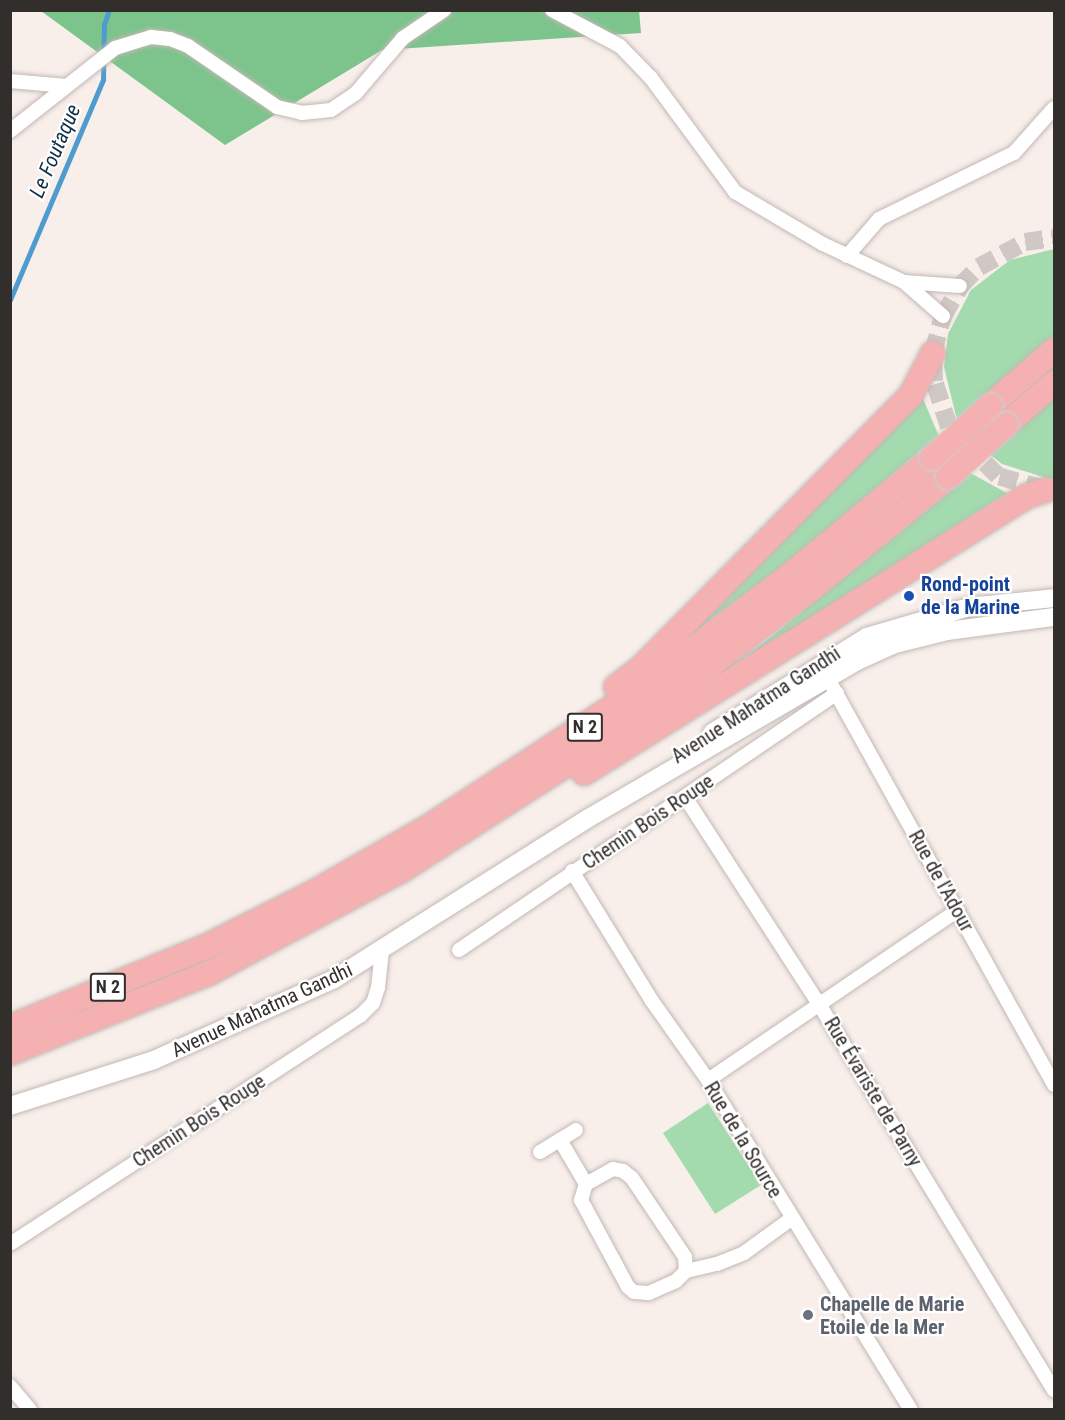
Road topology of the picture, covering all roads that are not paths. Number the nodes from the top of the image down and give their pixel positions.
1 (444, 10) edge
2 (552, 10) edge
3 (10, 81) edge
4 (67, 86) junction
5 (1054, 108) edge
6 (10, 131) edge
7 (847, 256) junction
8 (904, 282) junction
9 (960, 286) dead end
10 (943, 316) dead end
11 (1054, 350) edge
12 (933, 353) dead end
13 (1054, 383) edge
14 (1046, 490) dead end
15 (1047, 599) edge
16 (1054, 617) edge
17 (942, 623) junction
18 (832, 685) junction
19 (685, 798) junction
20 (587, 819) junction
21 (402, 870) junction
22 (572, 871) junction
23 (958, 910) junction
24 (205, 947) junction
25 (382, 950) junction
26 (459, 950) dead end
27 (819, 1004) junction
28 (10, 1027) edge
29 (10, 1053) edge
30 (708, 1080) junction
31 (1054, 1085) edge
32 (10, 1106) edge
33 (576, 1130) dead end
34 (560, 1140) junction
35 (540, 1152) dead end
36 (586, 1184) junction
37 (790, 1219) junction
38 (10, 1244) edge
39 (686, 1271) junction
40 (10, 1386) edge
41 (1054, 1390) edge
42 (30, 1410) edge
43 (911, 1410) edge

1 - 4 street
2 - 7 street
3 - 4 street
4 - 6 street
5 - 7 street
7 - 8 street
8 - 9 street
8 - 10 street
11 - 24 highway, N 2, bridge
12 - 24 highway
13 - 21 highway, N 2, bridge
14 - 21 highway
15 - 17 main road, Avenue Mahatma Gandhi
16 - 17 main road, Avenue Mahatma Gandhi
17 - 18 main road, Avenue Mahatma Gandhi
17 - 20 main road, Avenue Mahatma Gandhi
18 - 19 street, Chemin Bois Rouge
18 - 20 main road, Avenue Mahatma Gandhi
18 - 23 street, Rue de l'Adour
19 - 22 street, Chemin Bois Rouge
19 - 27 street, Rue Évariste de Parny
20 - 25 main road, Avenue Mahatma Gandhi
21 - 29 highway, N 2
22 - 26 street, Chemin Bois Rouge
22 - 30 street, Rue de la Source
23 - 27 street
23 - 31 street, Rue de l'Adour
24 - 28 highway, N 2
25 - 32 main road, Avenue Mahatma Gandhi
25 - 38 street, Chemin Bois Rouge
27 - 30 street
27 - 41 street, Rue Évariste de Parny
30 - 37 street, Rue de la Source
33 - 34 street
34 - 35 street
34 - 36 street
36 - 39 street
36 - 39 street
37 - 39 street
37 - 43 street, Rue de la Source
40 - 42 street

